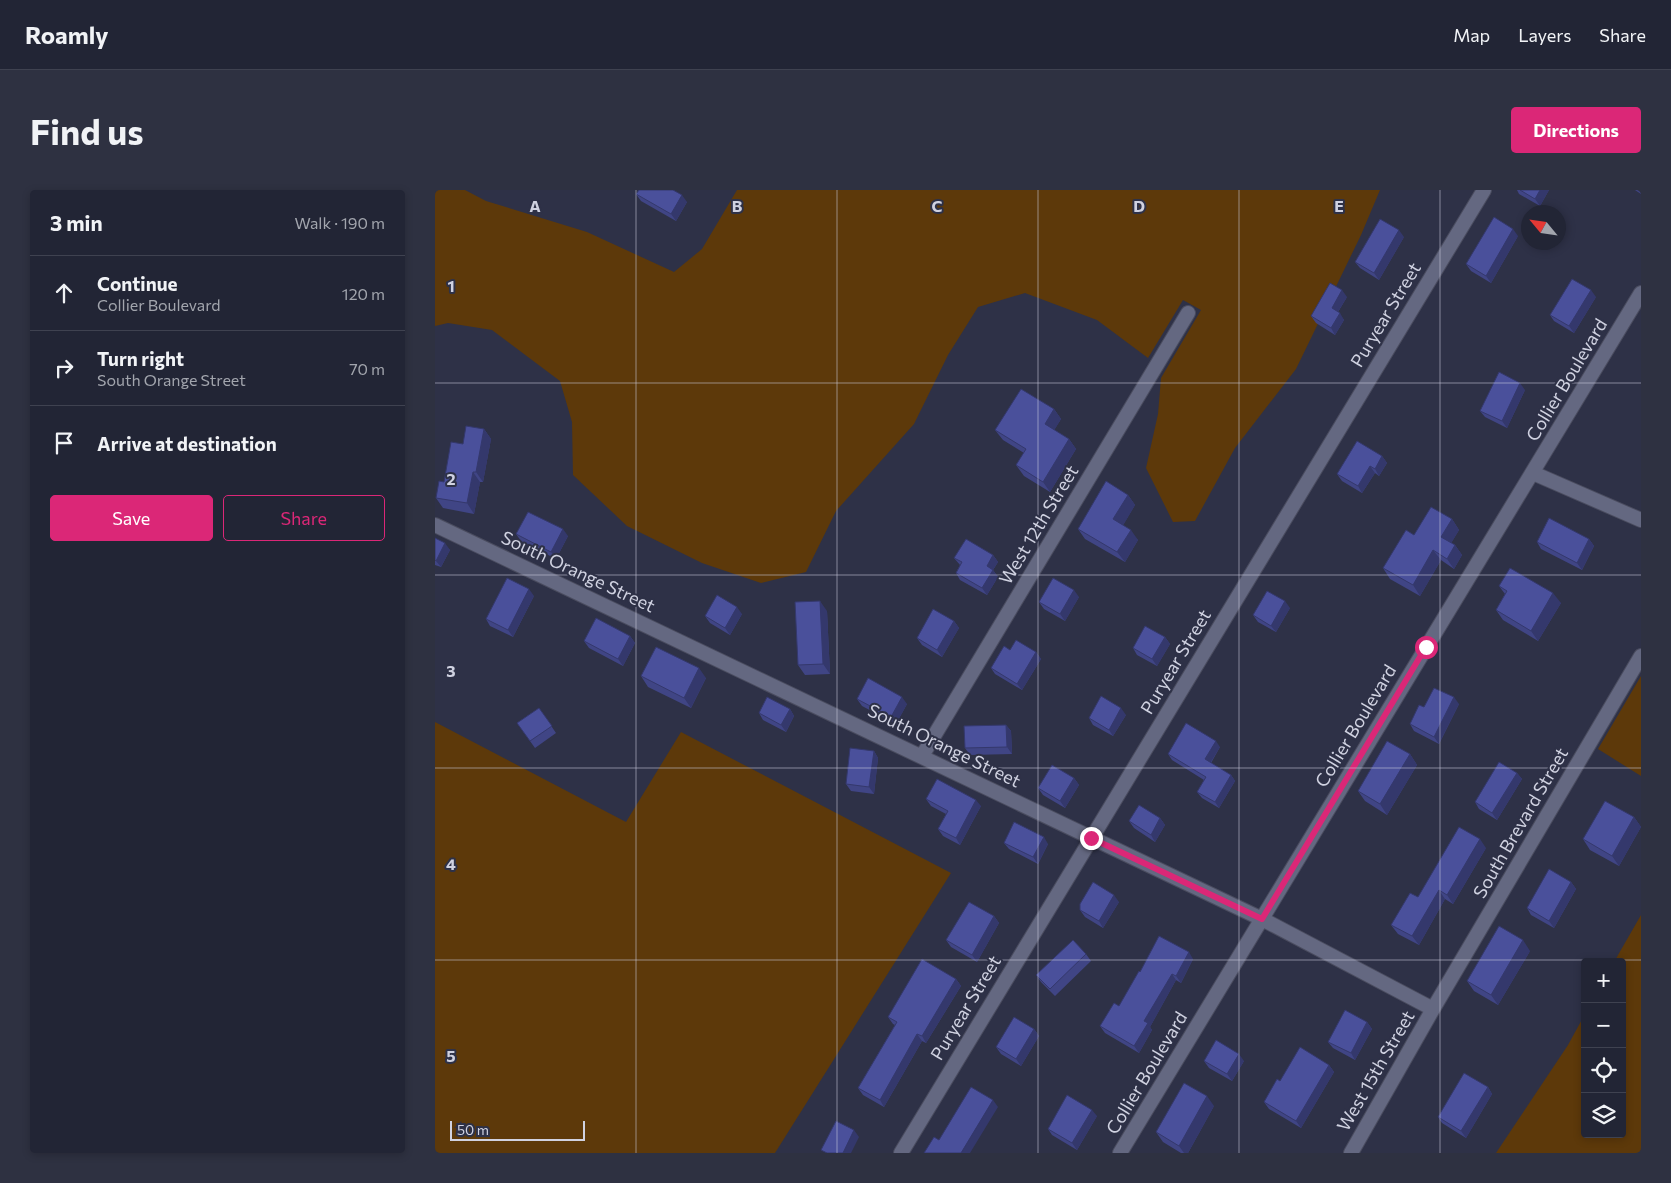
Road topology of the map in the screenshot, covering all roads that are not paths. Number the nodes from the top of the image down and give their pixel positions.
1 (1484, 190) edge
2 (1641, 294) edge
3 (1188, 313) dead end
4 (1533, 473) junction
5 (1641, 520) edge
6 (435, 525) edge
7 (1641, 656) edge
8 (922, 756) junction
9 (1091, 838) junction
10 (1262, 919) junction
11 (1433, 1008) junction
12 (901, 1153) edge
13 (1120, 1153) edge
14 (1351, 1153) edge

1 - 9 street, Puryear Street
2 - 4 street, Collier Boulevard
3 - 8 street, West 12th Street
4 - 5 street
4 - 10 street, Collier Boulevard
6 - 8 street, South Orange Street
7 - 11 street, South Brevard Street
8 - 9 street, South Orange Street
9 - 10 street, South Orange Street
9 - 12 street, Puryear Street
10 - 11 street, South Orange Street
10 - 13 street, Collier Boulevard
11 - 14 street, West 15th Street

